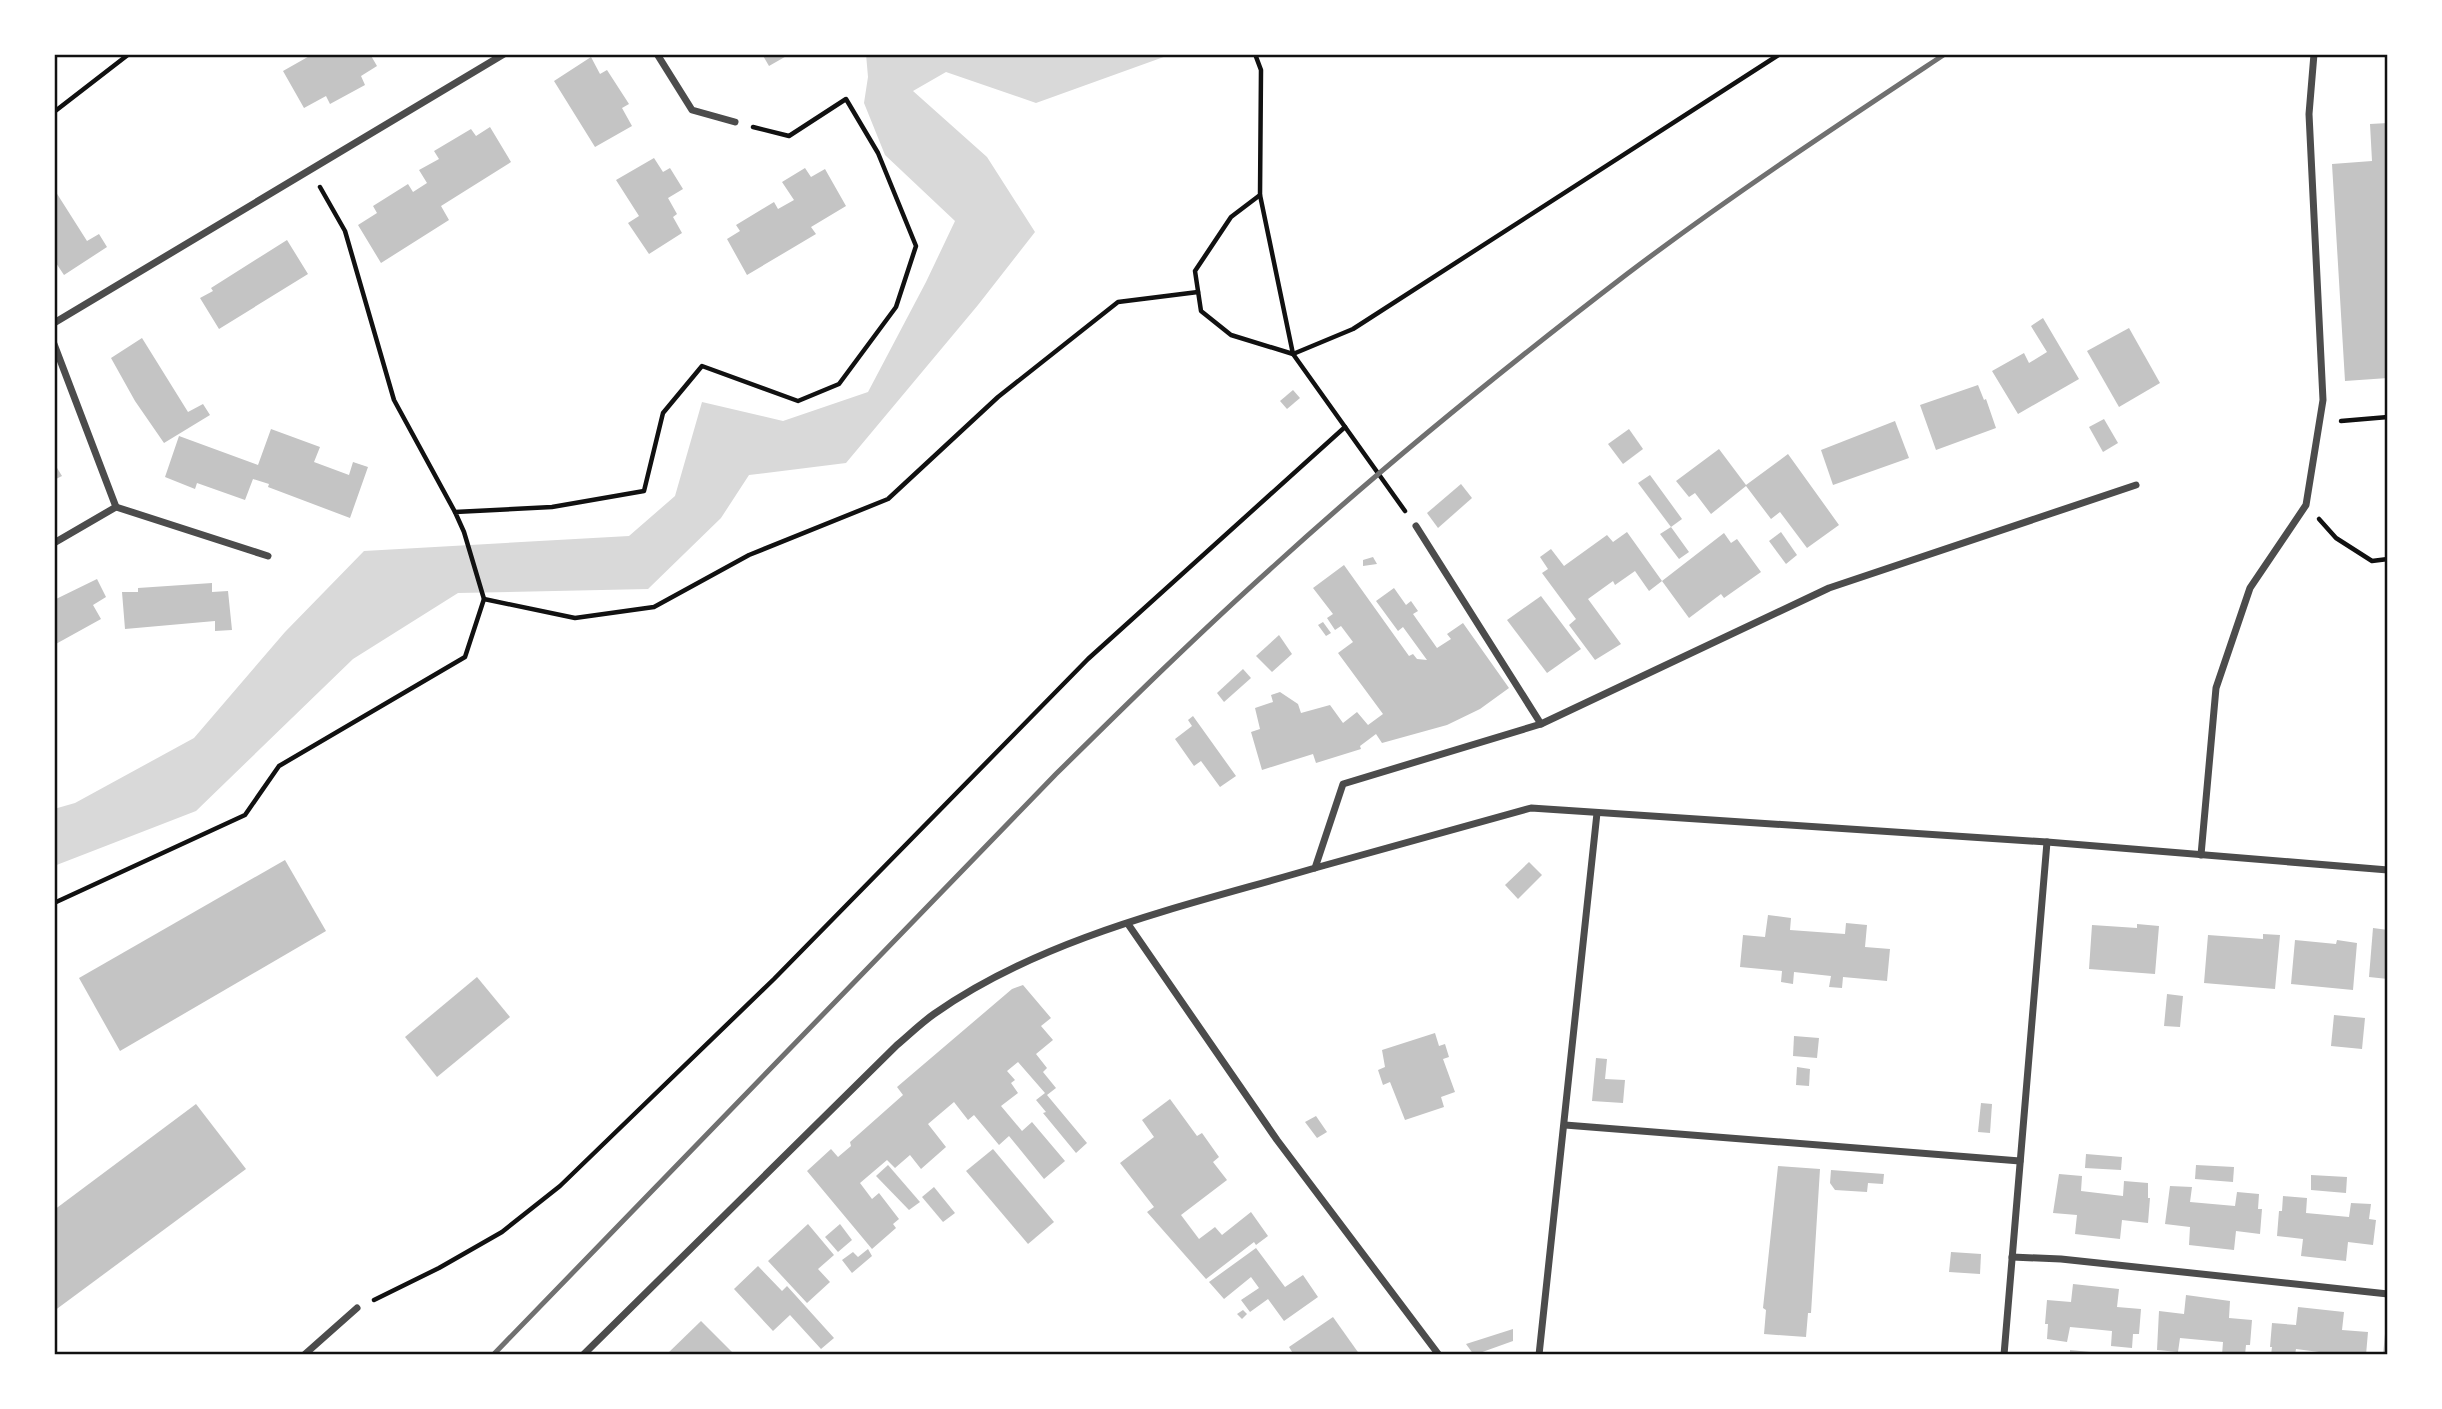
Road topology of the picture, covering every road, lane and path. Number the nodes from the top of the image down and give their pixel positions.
1 (129, 54) edge
2 (504, 54) edge
3 (657, 54) edge
4 (1255, 54) edge
5 (1780, 54) edge
6 (2314, 54) edge
7 (54, 112) edge
8 (735, 122) joint
9 (312, 170) junction
10 (1260, 195) junction
11 (1198, 292) junction
12 (54, 323) edge
13 (54, 344) edge
14 (1293, 354) junction
15 (2388, 417) edge
16 (2319, 423) junction
17 (1345, 426) junction
18 (2136, 485) dead end
19 (2306, 505) junction
20 (116, 507) junction
21 (454, 512) junction
22 (1416, 526) joint
23 (54, 543) edge
24 (268, 556) dead end
25 (2388, 559) edge
26 (484, 599) junction
27 (1541, 724) junction
28 (1597, 813) junction
29 (2047, 842) junction
30 (2201, 855) junction
31 (1315, 867) junction
32 (2388, 870) edge
33 (54, 903) edge
34 (1128, 924) junction
35 (1565, 1125) junction
36 (2020, 1161) junction
37 (2012, 1257) junction
38 (2388, 1294) edge
39 (357, 1308) joint
40 (304, 1355) edge
41 (583, 1355) edge
42 (1439, 1355) edge
43 (1539, 1355) edge
44 (2004, 1355) edge

1 - 7 path
2 - 9 street
3 - 8 street
4 - 10 path
5 - 14 path
6 - 16 street
8 - 21 path
9 - 12 street
9 - 21 path
10 - 11 path
10 - 14 path
11 - 14 path
11 - 26 path
13 - 20 street
14 - 17 path
15 - 16 path
16 - 19 street
17 - 22 path
17 - 39 path
18 - 27 street
19 - 25 path
19 - 30 street
20 - 23 street
20 - 24 street
21 - 26 path
22 - 27 street
26 - 33 path
27 - 31 street
28 - 29 street
28 - 31 street
28 - 35 street
29 - 30 street
29 - 36 street
30 - 32 street
31 - 34 street
34 - 41 street
34 - 42 street
35 - 36 street
35 - 43 street
36 - 37 street
37 - 38 street
37 - 44 street
39 - 40 street

